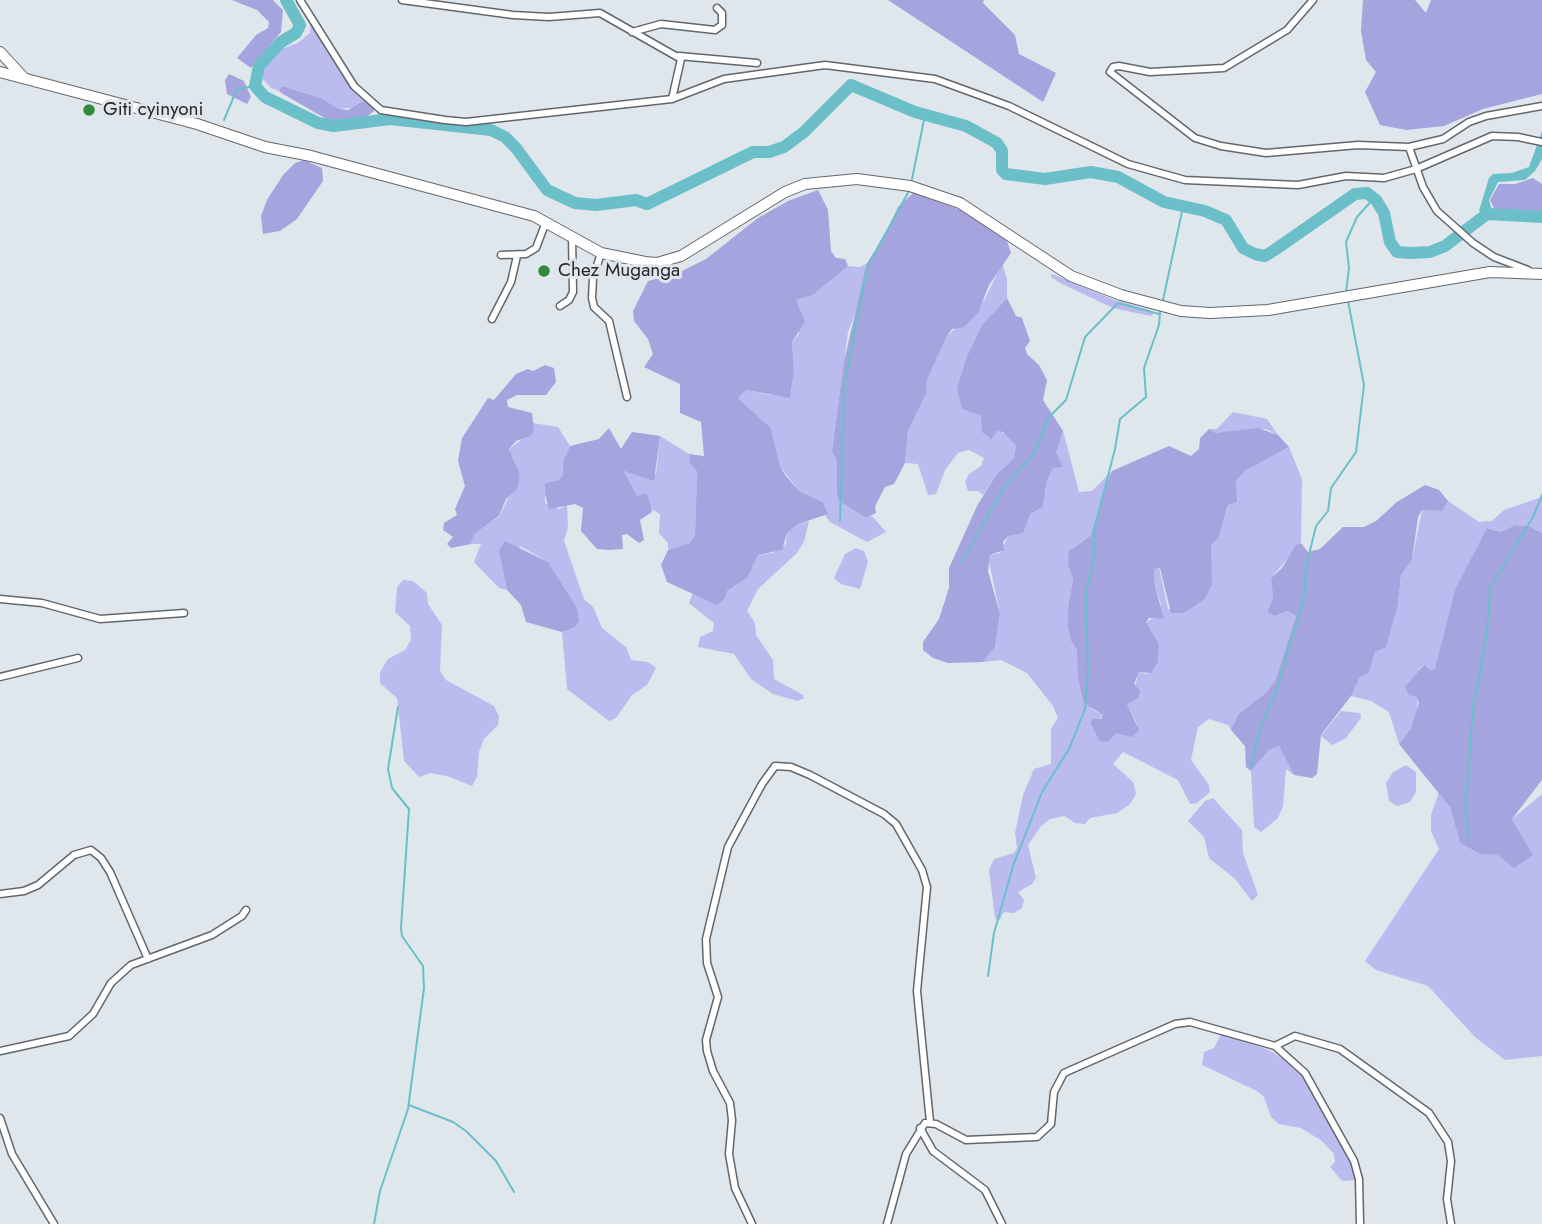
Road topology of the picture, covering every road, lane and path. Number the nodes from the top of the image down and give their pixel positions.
1 (300, 0) edge
2 (402, 0) edge
3 (1313, 0) edge
4 (717, 8) dead end
5 (632, 32) junction
6 (0, 52) edge
7 (677, 56) junction
8 (757, 63) dead end
9 (0, 72) edge
10 (24, 78) junction
11 (672, 99) junction
12 (1542, 106) edge
13 (1539, 142) edge
14 (1409, 147) junction
15 (1416, 169) junction
16 (546, 222) junction
17 (572, 236) junction
18 (601, 253) junction
19 (501, 255) dead end
20 (517, 256) junction
21 (1541, 273) edge
22 (560, 306) dead end
23 (492, 319) dead end
24 (627, 397) dead end
25 (0, 599) edge
26 (184, 614) dead end
27 (78, 658) dead end
28 (0, 677) edge
29 (0, 894) edge
30 (246, 910) dead end
31 (148, 959) junction
32 (1275, 1046) junction
33 (0, 1051) edge
34 (0, 1118) edge
35 (930, 1122) junction
36 (920, 1128) junction
37 (54, 1224) edge
38 (752, 1224) edge
39 (887, 1224) edge
40 (1002, 1224) edge
41 (1360, 1224) edge
42 (1451, 1224) edge

1 - 11 street
2 - 5 street
3 - 14 street
4 - 5 street
5 - 7 street
6 - 10 highway
7 - 8 street
7 - 11 street
9 - 10 highway
10 - 16 highway
11 - 15 street
12 - 14 street
13 - 15 street
14 - 15 street
15 - 21 street
16 - 17 highway
16 - 20 street
17 - 18 highway
17 - 22 street
18 - 21 highway
18 - 24 street
19 - 20 street
20 - 23 street
25 - 26 street
27 - 28 street
29 - 31 street
30 - 31 street
31 - 33 street
32 - 35 street
32 - 41 street
32 - 42 street
34 - 37 street
35 - 36 street
35 - 38 street
36 - 39 street
36 - 40 street

